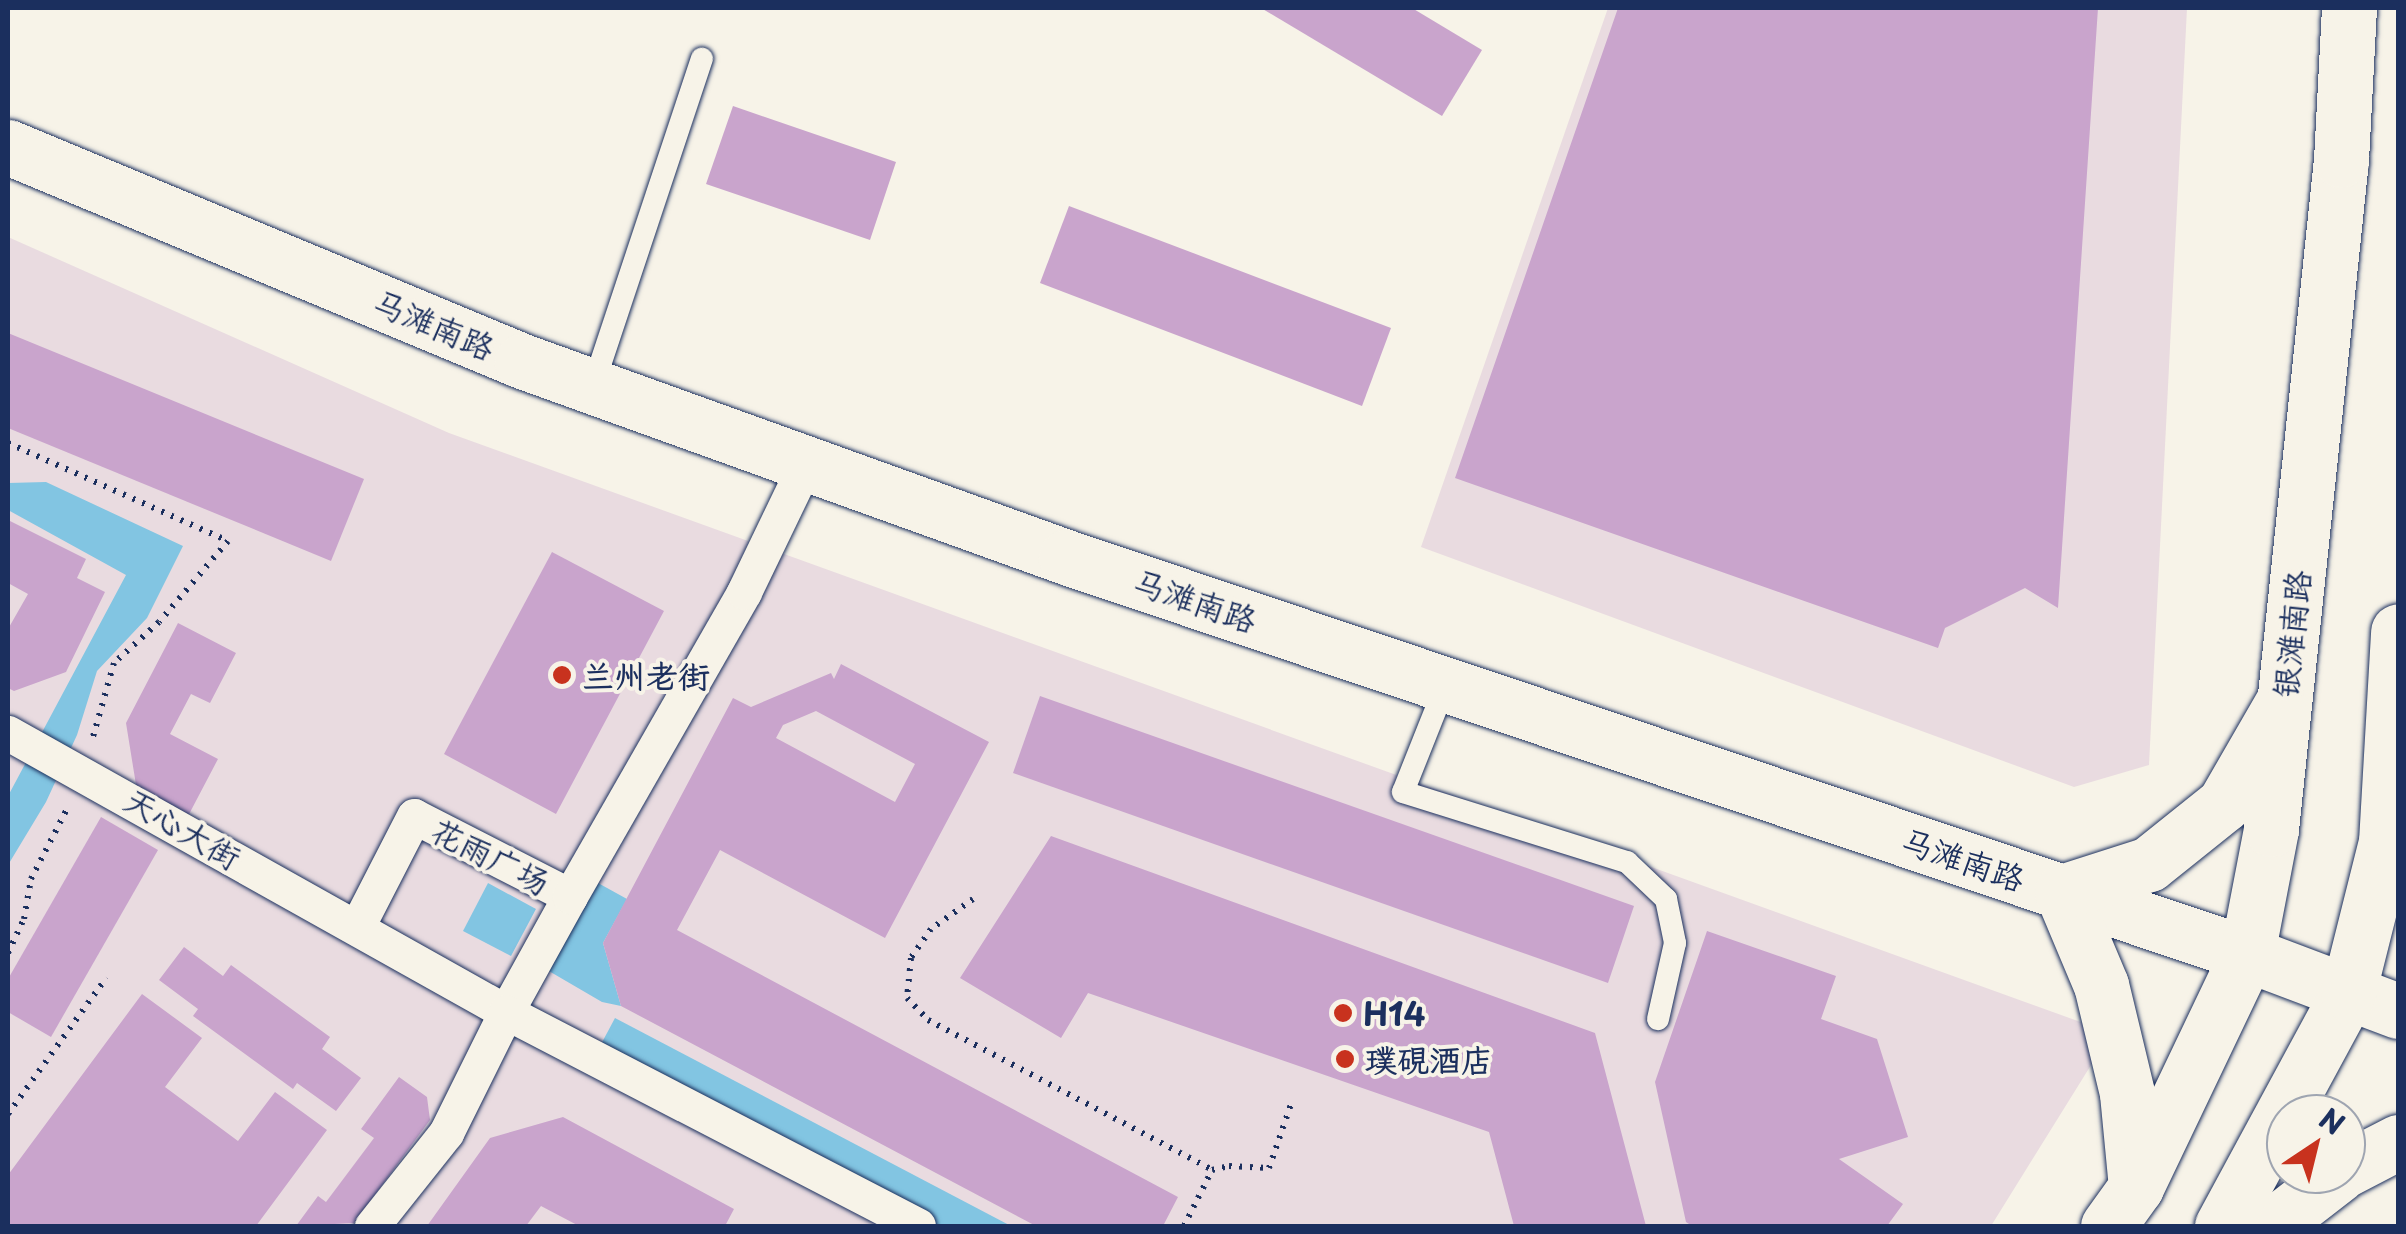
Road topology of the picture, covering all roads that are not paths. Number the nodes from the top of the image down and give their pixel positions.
1 (2349, 8) edge
2 (702, 59) dead end
3 (8, 147) edge
4 (594, 386) junction
5 (806, 463) junction
6 (2398, 631) edge
7 (1446, 684) junction
8 (2397, 694) edge
9 (2284, 700) junction
10 (20, 739) edge
11 (2062, 892) junction
12 (570, 896) junction
13 (357, 927) junction
14 (2247, 954) junction
15 (2348, 993) junction
16 (2398, 1011) edge
17 (506, 1012) junction
18 (1658, 1019) dead end
19 (2398, 1142) edge
20 (2366, 1159) edge
21 (2313, 1194) edge
22 (2122, 1206) edge
23 (372, 1226) edge
24 (918, 1226) edge
25 (2222, 1226) edge
26 (2272, 1226) edge

1 - 9 main road, 银滩南路
2 - 4 lane
3 - 4 main road, 马滩南路
4 - 5 main road, 马滩南路
5 - 7 main road, 马滩南路
5 - 12 street
6 - 8 main road
7 - 11 main road, 马滩南路
7 - 18 lane
8 - 15 main road
9 - 11 main road
9 - 14 main road, 银滩南路
10 - 13 street, 天心大街
11 - 14 main road, 马滩南路
11 - 22 main road
12 - 13 street, 花雨广场
12 - 17 street, 花雨广场
13 - 17 street
14 - 15 main road, 马滩南路
14 - 22 main road, 银滩南路
15 - 16 main road, 马滩南路
15 - 25 main road
17 - 23 street, 花雨广场
17 - 24 street
19 - 20 main road
21 - 26 main road

